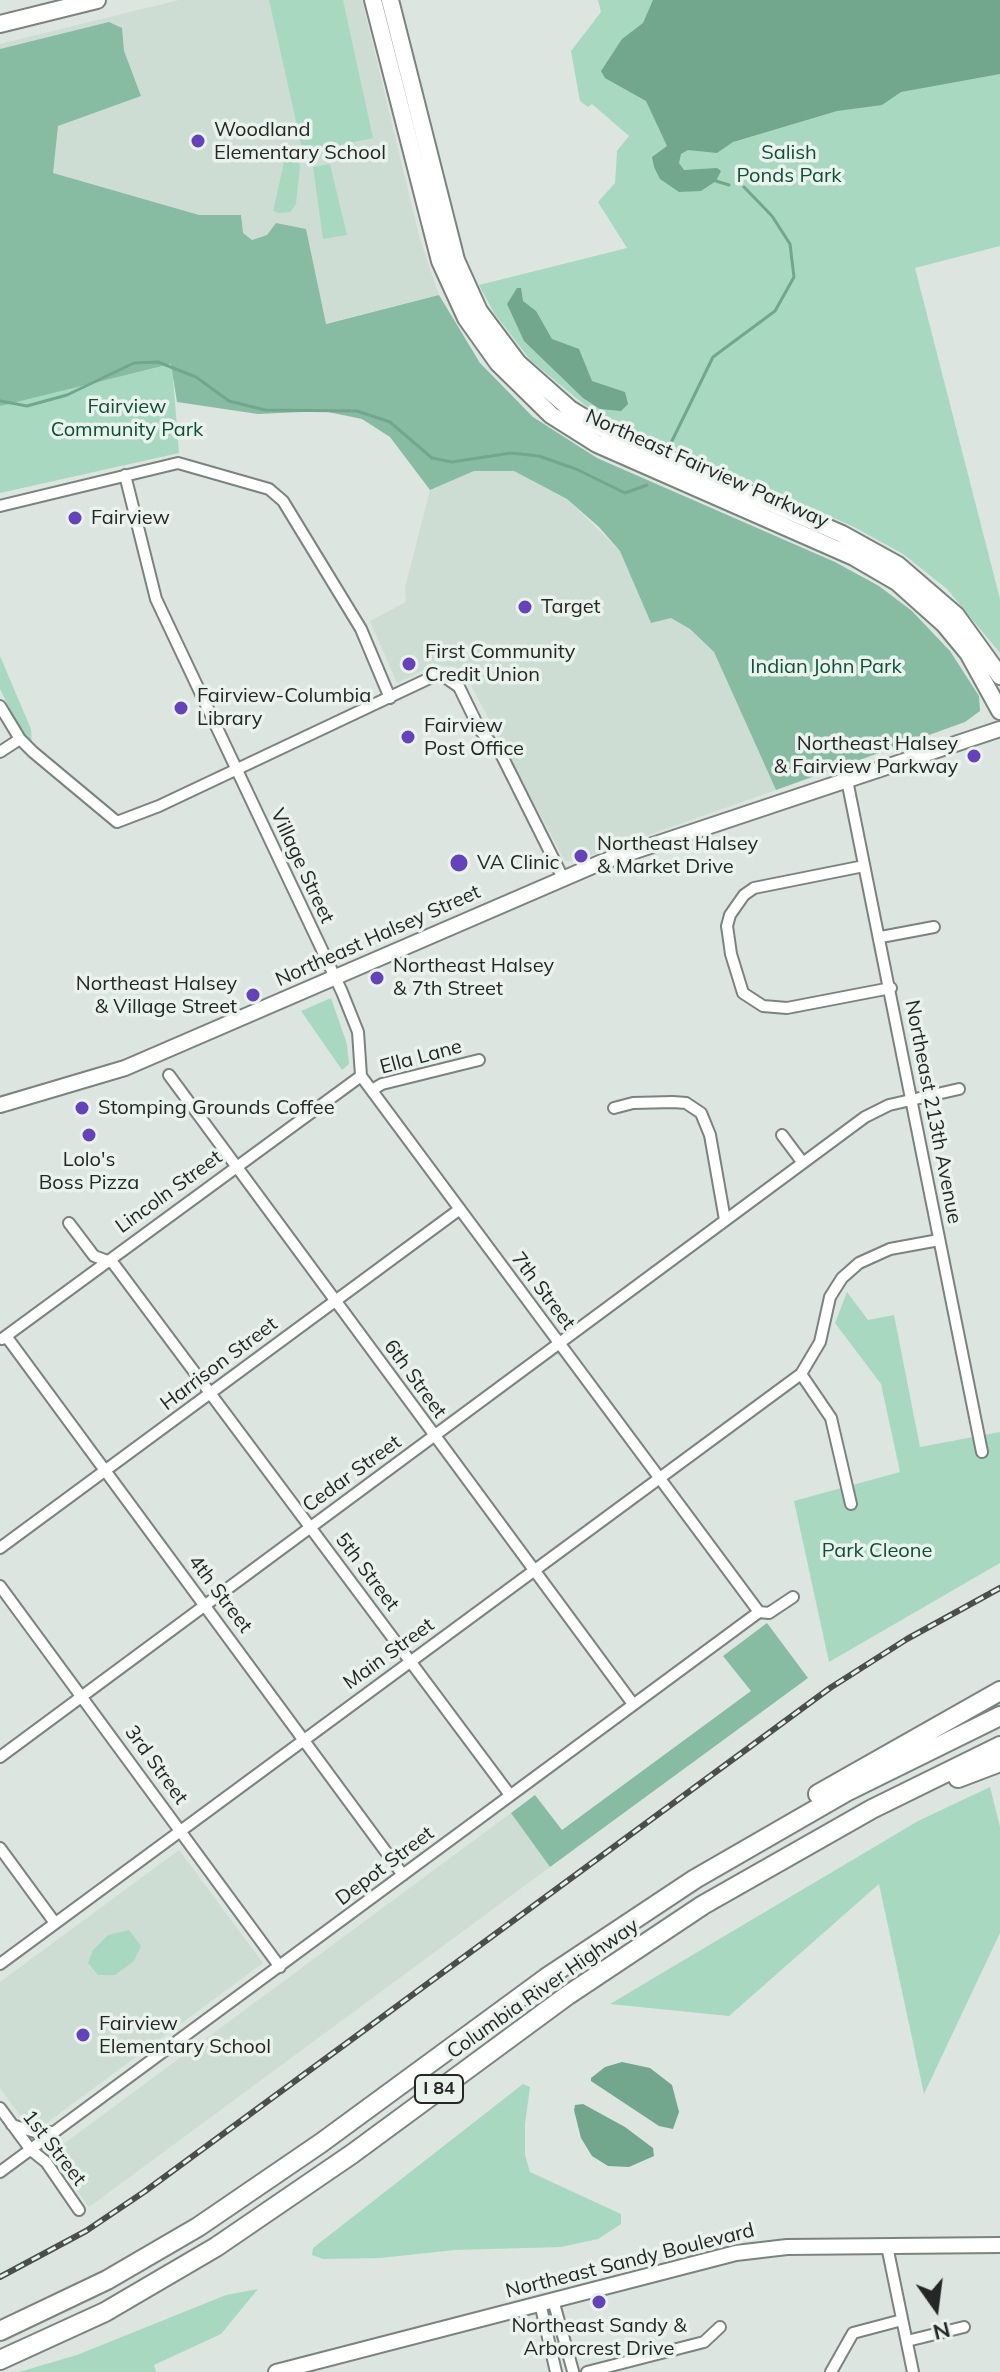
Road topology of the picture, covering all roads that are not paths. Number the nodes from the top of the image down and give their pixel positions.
1 (97, 0) edge
2 (373, 0) edge
3 (390, 0) edge
4 (0, 24) edge
5 (125, 475) junction
6 (0, 506) edge
7 (1000, 676) edge
8 (390, 698) junction
9 (0, 706) edge
10 (1000, 711) edge
11 (1000, 729) edge
12 (20, 739) junction
13 (0, 752) edge
14 (237, 770) junction
15 (847, 780) junction
16 (864, 866) junction
17 (563, 878) junction
18 (934, 927) dead end
19 (881, 937) junction
20 (335, 977) junction
21 (891, 988) junction
22 (479, 1060) dead end
23 (169, 1075) dead end
24 (361, 1076) junction
25 (959, 1089) dead end
26 (372, 1090) junction
27 (913, 1099) junction
28 (0, 1105) edge
29 (614, 1108) dead end
30 (782, 1135) dead end
31 (803, 1163) junction
32 (235, 1167) junction
33 (460, 1209) junction
34 (725, 1220) junction
35 (69, 1223) dead end
36 (939, 1240) junction
37 (105, 1260) junction
38 (335, 1301) junction
39 (3, 1338) edge
40 (558, 1342) junction
41 (801, 1374) junction
42 (212, 1393) junction
43 (435, 1436) junction
44 (982, 1452) dead end
45 (106, 1471) junction
46 (659, 1477) junction
47 (851, 1504) dead end
48 (311, 1527) junction
49 (0, 1548) edge
50 (533, 1570) junction
51 (0, 1586) edge
52 (793, 1597) dead end
53 (206, 1606) junction
54 (759, 1612) junction
55 (412, 1660) junction
56 (1000, 1691) edge
57 (83, 1697) junction
58 (633, 1704) junction
59 (1000, 1716) edge
60 (305, 1738) junction
61 (1000, 1746) edge
62 (0, 1757) edge
63 (1000, 1762) edge
64 (510, 1795) junction
65 (872, 1809) junction
66 (180, 1831) junction
67 (0, 1848) edge
68 (733, 1856) junction
69 (403, 1875) junction
70 (55, 1923) junction
71 (0, 1964) edge
72 (280, 1967) junction
73 (0, 2108) edge
74 (12, 2125) junction
75 (56, 2132) junction
76 (31, 2150) junction
77 (0, 2172) edge
78 (79, 2210) dead end
79 (1000, 2245) edge
80 (887, 2246) junction
81 (547, 2301) junction
82 (902, 2320) junction
83 (720, 2327) dead end
84 (964, 2327) dead end
85 (0, 2331) edge
86 (907, 2341) junction
87 (0, 2360) edge
88 (574, 2371) edge
89 (276, 2372) edge
90 (556, 2372) edge
91 (587, 2372) edge
92 (831, 2372) edge
93 (913, 2372) edge

1 - 4 main road
2 - 10 main road, Northeast Fairview Parkway
3 - 7 main road, Northeast Fairview Parkway
5 - 6 street
5 - 8 street
5 - 14 street, Village Street
8 - 14 street
8 - 17 street
9 - 12 street
11 - 15 main road, Northeast Halsey Street
12 - 13 street
12 - 14 street
14 - 20 street, Village Street
15 - 16 street, Northeast 213th Avenue
15 - 17 main road, Northeast Halsey Street
16 - 19 street, Northeast 213th Avenue
16 - 21 street
17 - 20 main road, Northeast Halsey Street
18 - 19 street
19 - 21 street, Northeast 213th Avenue
20 - 24 street
20 - 28 main road, Northeast Halsey Street
21 - 27 street, Northeast 213th Avenue
22 - 26 street, Ella Lane
23 - 32 street, 6th Street
24 - 26 street, 7th Street
24 - 32 street, Lincoln Street
25 - 27 street, Cedar Street
26 - 33 street, 7th Street
27 - 31 street, Cedar Street
27 - 36 street, Northeast 213th Avenue
29 - 34 street
30 - 31 street
31 - 34 street, Cedar Street
32 - 37 street, Lincoln Street
32 - 38 street, 6th Street
33 - 38 street, Harrison Street
33 - 40 street, 7th Street
34 - 40 street, Cedar Street
35 - 37 street, 5th Street
36 - 41 street
36 - 44 street, Northeast 213th Avenue
37 - 39 street, Lincoln Street
37 - 42 street, 5th Street
38 - 42 street, Harrison Street
38 - 43 street, 6th Street
39 - 45 street, 4th Street
40 - 43 street, Cedar Street
40 - 46 street, 7th Street
41 - 46 street, Main Street
41 - 47 street
42 - 45 street, Harrison Street
42 - 48 street, 5th Street
43 - 48 street, Cedar Street
43 - 50 street, 6th Street
45 - 49 street, Harrison Street
45 - 53 street, 4th Street
46 - 50 street, Main Street
46 - 54 street, 7th Street
48 - 53 street, Cedar Street
48 - 55 street, 5th Street
50 - 55 street, Main Street
50 - 58 street, 6th Street
51 - 57 street, 3rd Street
52 - 54 street, Depot Street
53 - 57 street, Cedar Street
53 - 60 street, 4th Street
54 - 58 street, Depot Street
55 - 60 street, Main Street
55 - 64 street, 5th Street
56 - 68 highway
57 - 62 street, Cedar Street
57 - 66 street, 3rd Street
58 - 64 street, Depot Street
59 - 68 highway, Columbia River Highway / I 84
60 - 66 street, Main Street
60 - 69 street, 4th Street
61 - 65 highway, Columbia River Highway / I 84
63 - 65 highway
64 - 69 street, Depot Street
65 - 87 highway, Columbia River Highway / I 84
66 - 70 street, Main Street
66 - 72 street, 3rd Street
67 - 70 street
68 - 85 highway, Columbia River Highway / I 84
69 - 72 street, Depot Street
70 - 71 street, Main Street
72 - 75 street, Depot Street
73 - 74 street, 1st Street
74 - 75 street
74 - 76 street, 1st Street
75 - 76 street, Depot Street
76 - 77 street, Depot Street
76 - 78 street, 1st Street
79 - 80 main road, Northeast Sandy Boulevard
80 - 81 main road, Northeast Sandy Boulevard
80 - 82 street
81 - 88 street
81 - 89 main road, Northeast Sandy Boulevard
81 - 90 street
82 - 86 street
82 - 92 street
83 - 91 street
84 - 86 street
86 - 93 street
88 - 90 street

